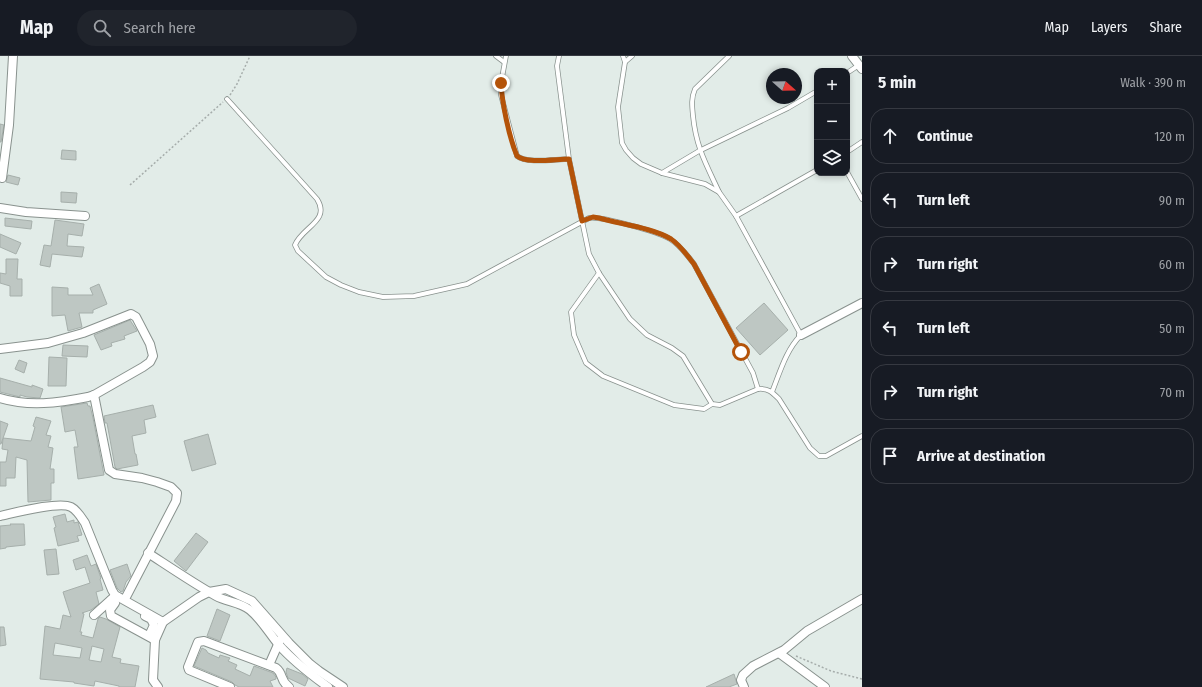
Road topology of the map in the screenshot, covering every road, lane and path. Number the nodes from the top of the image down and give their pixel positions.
1 (13, 56) edge
2 (250, 56) edge
3 (496, 56) edge
4 (506, 56) edge
5 (559, 56) edge
6 (623, 56) edge
7 (632, 56) edge
8 (729, 56) edge
9 (852, 56) edge
10 (504, 62) junction
11 (625, 62) junction
12 (860, 67) edge
13 (850, 71) edge
14 (814, 93) edge
15 (227, 99) junction
16 (862, 142) edge
17 (850, 150) edge
18 (699, 151) junction
19 (569, 159) junction
20 (814, 172) edge
21 (662, 173) junction
22 (849, 176) edge
23 (2, 178) dead end
24 (130, 185) dead end
25 (719, 192) junction
26 (862, 199) edge
27 (0, 208) edge
28 (85, 216) dead end
29 (736, 216) junction
30 (582, 221) junction
31 (599, 273) junction
32 (862, 303) edge
33 (801, 335) junction
34 (0, 349) edge
35 (758, 389) junction
36 (772, 392) junction
37 (94, 396) junction
38 (0, 398) edge
39 (712, 404) junction
40 (862, 436) edge
41 (0, 516) edge
42 (148, 553) junction
43 (209, 592) junction
44 (114, 599) junction
45 (125, 599) junction
46 (862, 599) edge
47 (94, 615) dead end
48 (163, 622) junction
49 (283, 635) junction
50 (152, 638) junction
51 (278, 644) junction
52 (781, 652) junction
53 (268, 665) junction
54 (862, 679) edge
55 (158, 687) edge
56 (230, 687) edge
57 (289, 687) edge
58 (328, 687) edge
59 (343, 687) edge
60 (744, 687) edge
61 (825, 687) edge

1 - 23 street
2 - 15 path
3 - 10 lane
4 - 10 lane
5 - 19 lane
6 - 11 lane
7 - 11 lane
8 - 18 lane
9 - 12 street
10 - 19 lane
11 - 21 lane
12 - 13 lane
14 - 18 lane
15 - 24 path
15 - 30 lane
16 - 17 lane
18 - 21 lane
18 - 25 lane
19 - 30 lane
20 - 29 lane
21 - 25 lane
22 - 26 lane
25 - 29 lane
27 - 28 street
29 - 33 lane
30 - 31 lane
30 - 35 lane
31 - 39 lane
31 - 39 lane
32 - 33 street
33 - 36 lane
34 - 37 street
35 - 36 lane
35 - 39 lane
36 - 40 lane
37 - 38 street
37 - 42 street
41 - 44 street
42 - 43 street
42 - 45 street
43 - 48 street
43 - 49 street
43 - 51 street
44 - 45 street
44 - 47 street
44 - 50 street
44 - 50 street
45 - 48 street
46 - 52 street
48 - 50 street
49 - 51 street
49 - 59 street
50 - 55 street
51 - 53 street
51 - 58 street
52 - 54 path
52 - 60 street
52 - 61 street
53 - 56 street
53 - 57 street

